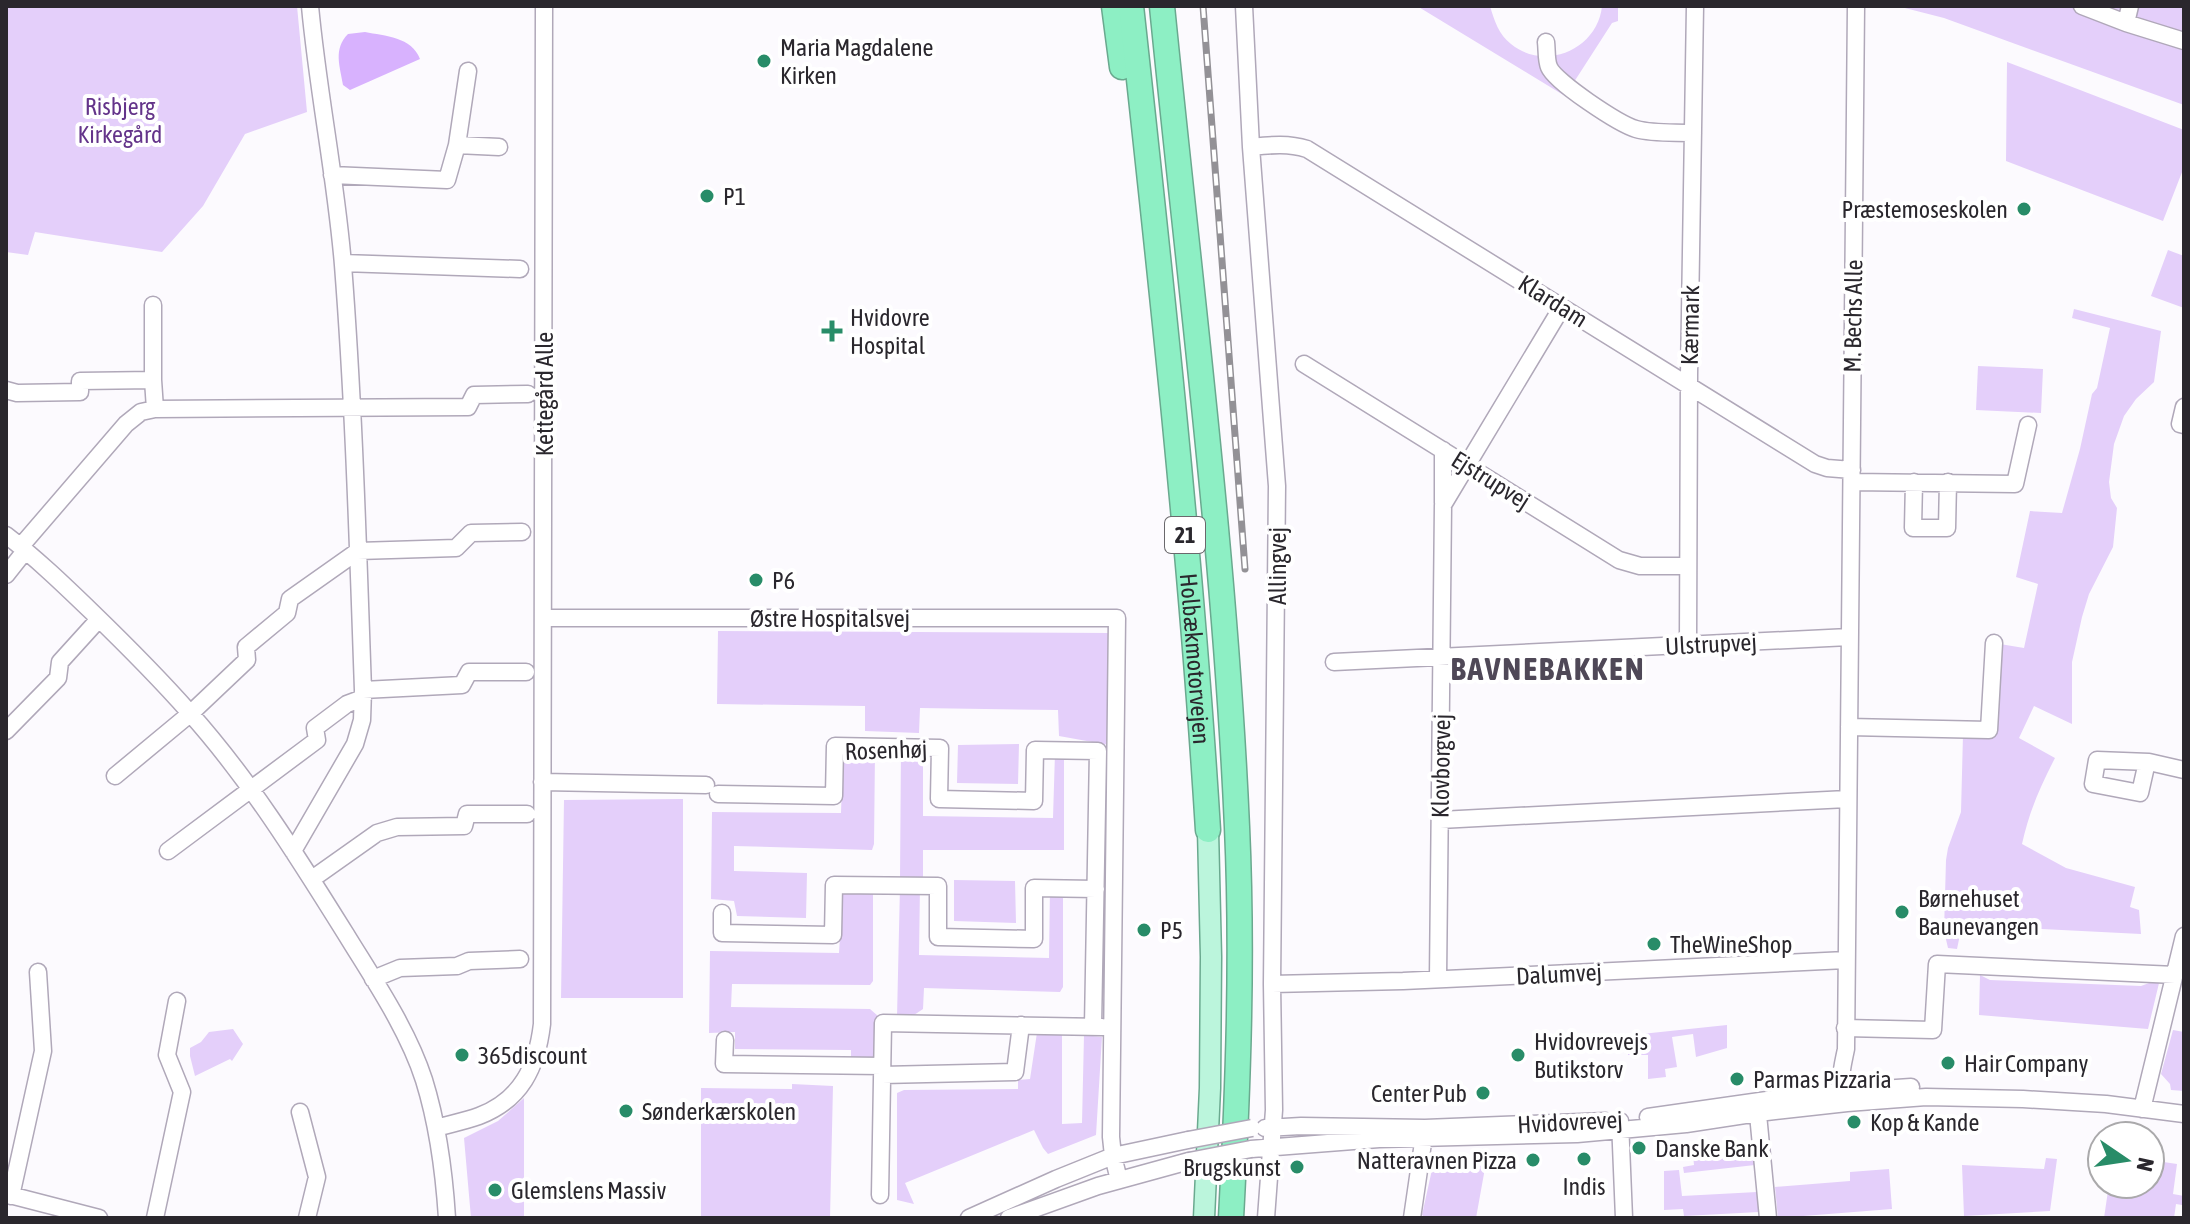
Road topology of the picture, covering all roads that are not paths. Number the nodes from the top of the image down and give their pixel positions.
1 (310, 6) edge
2 (544, 6) edge
3 (1114, 6) edge
4 (1131, 6) edge
5 (1162, 6) edge
6 (1244, 6) edge
7 (1695, 6) edge
8 (1856, 6) edge
9 (2082, 6) edge
10 (2128, 14) edge
11 (2184, 41) edge
12 (1546, 42) dead end
13 (468, 71) dead end
14 (1693, 133) junction
15 (457, 145) junction
16 (499, 147) dead end
17 (1251, 147) junction
18 (332, 175) junction
19 (343, 263) junction
20 (520, 269) dead end
21 (153, 305) dead end
22 (1562, 307) junction
23 (1304, 364) dead end
24 (1170, 368) junction
25 (153, 380) junction
26 (1689, 385) junction
27 (6, 390) edge
28 (528, 394) dead end
29 (351, 407) junction
30 (2184, 407) edge
31 (148, 411) junction
32 (2028, 425) dead end
33 (2184, 425) edge
34 (1443, 450) junction
35 (1466, 465) junction
36 (1852, 476) junction
37 (1914, 482) junction
38 (1948, 482) junction
39 (1443, 505) junction
40 (522, 532) dead end
41 (6, 535) edge
42 (23, 549) junction
43 (358, 551) junction
44 (1688, 566) junction
45 (6, 575) edge
46 (544, 618) junction
47 (99, 619) junction
48 (1849, 637) junction
49 (1994, 643) dead end
50 (1688, 645) junction
51 (1442, 656) junction
52 (1334, 662) dead end
53 (526, 672) dead end
54 (363, 694) junction
55 (191, 713) junction
56 (1849, 727) junction
57 (6, 731) edge
58 (2147, 762) dead end
59 (2184, 770) edge
60 (115, 776) dead end
61 (542, 782) junction
62 (251, 790) junction
63 (1847, 799) junction
64 (527, 814) dead end
65 (1440, 820) junction
66 (1208, 830) joint
67 (168, 851) dead end
68 (293, 851) junction
69 (312, 879) junction
70 (1096, 889) junction
71 (722, 913) dead end
72 (2184, 936) edge
73 (520, 959) dead end
74 (1846, 960) junction
75 (38, 972) dead end
76 (2175, 975) junction
77 (373, 979) junction
78 (1438, 979) junction
79 (1272, 984) junction
80 (177, 1001) dead end
81 (1021, 1025) junction
82 (1093, 1026) junction
83 (1111, 1027) junction
84 (1845, 1028) junction
85 (725, 1040) dead end
86 (882, 1071) junction
87 (1847, 1095) junction
88 (2142, 1103) junction
89 (2184, 1104) edge
90 (1757, 1107) junction
91 (300, 1112) dead end
92 (2184, 1114) edge
93 (1620, 1125) junction
94 (436, 1128) junction
95 (1273, 1128) junction
96 (1425, 1134) junction
97 (1272, 1148) junction
98 (1113, 1156) junction
99 (1119, 1180) junction
100 (9, 1195) edge
101 (880, 1195) dead end
102 (99, 1218) edge
103 (155, 1218) edge
104 (307, 1218) edge
105 (447, 1218) edge
106 (969, 1218) edge
107 (1009, 1218) edge
108 (1204, 1218) edge
109 (1231, 1218) edge
110 (1266, 1218) edge
111 (1412, 1218) edge
112 (1624, 1218) edge
113 (1768, 1218) edge

1 - 18 street
2 - 46 street, Kettegård Alle
3 - 24 highway
4 - 24 highway, Holbækmotorvejen / 21
5 - 109 highway, Holbækmotorvejen / 21
6 - 17 street, Allingvej
7 - 14 street, Kærmark
8 - 36 street, M. Bechs Alle
9 - 10 street
10 - 11 street
12 - 14 street
13 - 15 street
14 - 26 street, Kærmark
15 - 16 street
15 - 18 street
17 - 22 street, Klardam
17 - 79 street, Allingvej
18 - 19 street
19 - 20 street
19 - 29 street
21 - 25 street
22 - 26 street, Klardam
22 - 35 street, Klovborgvej
23 - 34 street, Ejstrupvej
24 - 66 highway, Holbækmotorvejen / 21
25 - 27 street
25 - 31 street
26 - 36 street, Klardam
26 - 44 street, Kærmark
28 - 29 street
29 - 31 street
29 - 43 street
30 - 33 street
31 - 42 street
32 - 38 street
34 - 35 street, Ejstrupvej
34 - 39 street, Klovborgvej
35 - 39 street, Klovborgvej
35 - 44 street, Ejstrupvej
36 - 37 street
36 - 48 street, M. Bechs Alle
37 - 38 street
37 - 38 street
39 - 51 street, Klovborgvej
40 - 43 street
41 - 42 street
42 - 45 street
42 - 47 street
43 - 54 street
43 - 55 street
44 - 50 street, Kærmark
46 - 61 street, Kettegård Alle
46 - 83 street, Østre Hospitalsvej
47 - 55 street
47 - 57 street
48 - 50 street, Ulstrupvej
48 - 56 street, M. Bechs Alle
49 - 56 street
50 - 51 street, Ulstrupvej
51 - 52 street, Ulstrupvej
51 - 65 street, Klovborgvej
53 - 54 street
54 - 62 street
54 - 68 street
55 - 60 street
55 - 62 street
56 - 63 street, M. Bechs Alle
58 - 59 street
61 - 70 street, Rosenhøj
61 - 94 street, Kettegård Alle
62 - 67 street
62 - 68 street
63 - 65 street
63 - 74 street, M. Bechs Alle
64 - 69 street
65 - 78 street, Klovborgvej
66 - 108 main road, Holbækmotorvejen / 21
68 - 69 street
69 - 77 street
70 - 71 street
70 - 82 street, Rosenhøj
72 - 76 street
73 - 77 street
74 - 78 street, Dalumvej
74 - 84 street, M. Bechs Alle
75 - 100 street
76 - 84 street
76 - 88 street
77 - 94 street
78 - 79 street, Dalumvej
79 - 95 street, Allingvej
80 - 103 street
81 - 82 street
81 - 86 street
81 - 86 street
82 - 83 street
83 - 98 street
84 - 87 street, M. Bechs Alle
85 - 86 street
86 - 101 street
87 - 88 street, Hvidovrevej
87 - 90 street, Hvidovrevej
88 - 89 street, Hvidovrevej
88 - 92 street, Hvidovrevej
90 - 93 street, Hvidovrevej
90 - 113 street
91 - 104 street
93 - 96 street, Hvidovrevej
93 - 112 street
94 - 105 street
95 - 96 street, Hvidovrevej
95 - 97 street, Allingvej
95 - 98 street, Hvidovrevej, bridge
96 - 97 street, Hvidovrevej
96 - 111 street
97 - 99 street, Hvidovrevej, bridge
97 - 110 street, Allingvej
98 - 99 street
98 - 106 street, Hvidovrevej
99 - 107 street, Hvidovrevej
100 - 102 street

